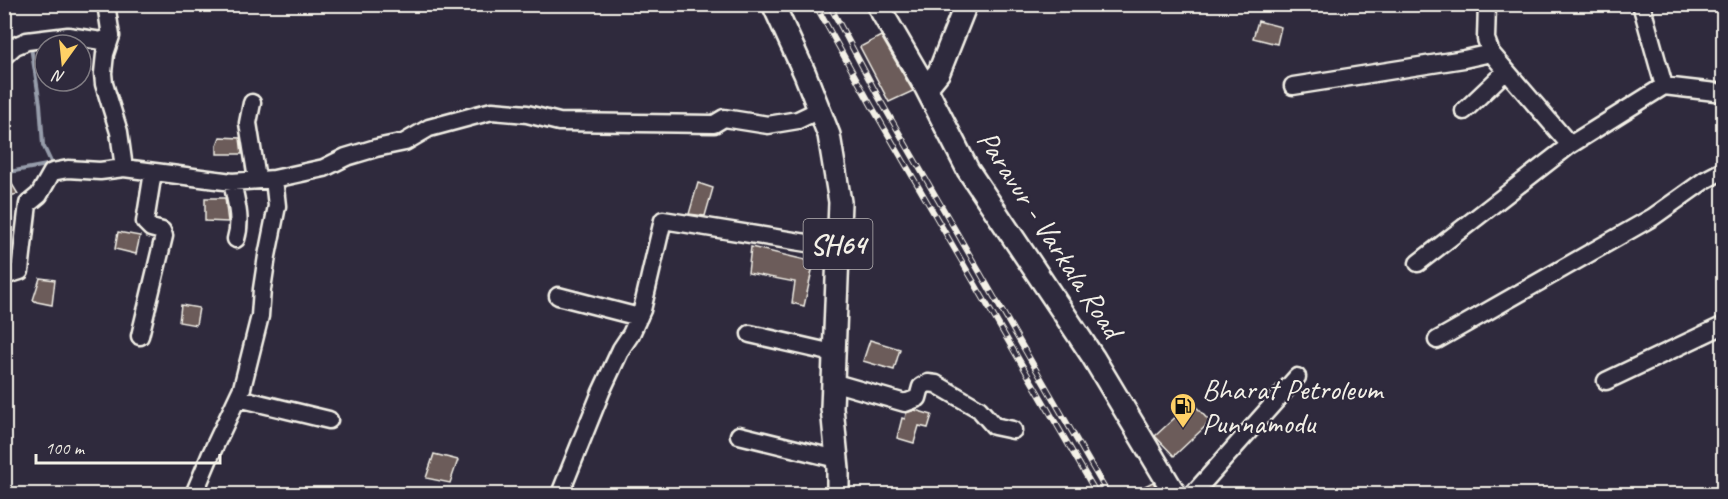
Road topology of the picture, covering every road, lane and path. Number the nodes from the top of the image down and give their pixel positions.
1 (106, 4) edge
2 (773, 4) edge
3 (877, 4) edge
4 (966, 4) edge
5 (1487, 4) edge
6 (1641, 4) edge
7 (111, 36) junction
8 (1491, 53) junction
9 (4, 56) edge
10 (1506, 71) junction
11 (1293, 86) dead end
12 (1664, 86) junction
13 (926, 88) junction
14 (1724, 93) edge
15 (252, 103) dead end
16 (819, 110) junction
17 (1464, 111) dead end
18 (1570, 145) junction
19 (124, 168) junction
20 (1724, 170) edge
21 (153, 172) junction
22 (265, 179) junction
23 (232, 182) junction
24 (236, 239) dead end
25 (837, 248) junction
26 (1418, 263) dead end
27 (4, 276) edge
28 (558, 296) dead end
29 (639, 317) junction
30 (1724, 325) edge
31 (750, 334) dead end
32 (140, 336) dead end
33 (1437, 340) dead end
34 (833, 353) junction
35 (1297, 377) dead end
36 (1606, 381) dead end
37 (832, 382) junction
38 (238, 398) junction
39 (328, 420) dead end
40 (1012, 430) dead end
41 (739, 435) dead end
42 (837, 459) junction
43 (194, 495) edge
44 (560, 495) edge
45 (838, 495) edge
46 (1175, 495) edge
47 (1193, 495) edge

1 - 7 street
2 - 16 main road, SH64
3 - 13 main road, Paravur - Varkala Road
4 - 13 main road
5 - 8 street
6 - 12 street
7 - 9 street
7 - 19 street
8 - 10 street
8 - 11 street
10 - 17 street
10 - 18 street
12 - 14 street
12 - 18 street
13 - 46 main road, Paravur - Varkala Road
15 - 22 street
16 - 22 street
16 - 25 main road, SH64
18 - 26 street
19 - 21 street
19 - 27 street
20 - 33 street
21 - 23 street
21 - 32 street
22 - 23 street
22 - 38 street
23 - 24 street
25 - 29 street
25 - 34 main road, SH64
28 - 29 street
29 - 44 street
30 - 36 street
31 - 34 street
34 - 37 main road, SH64
35 - 47 street
37 - 40 street
37 - 42 main road, SH64
38 - 39 street
38 - 43 street
41 - 42 street
42 - 45 main road, SH64

